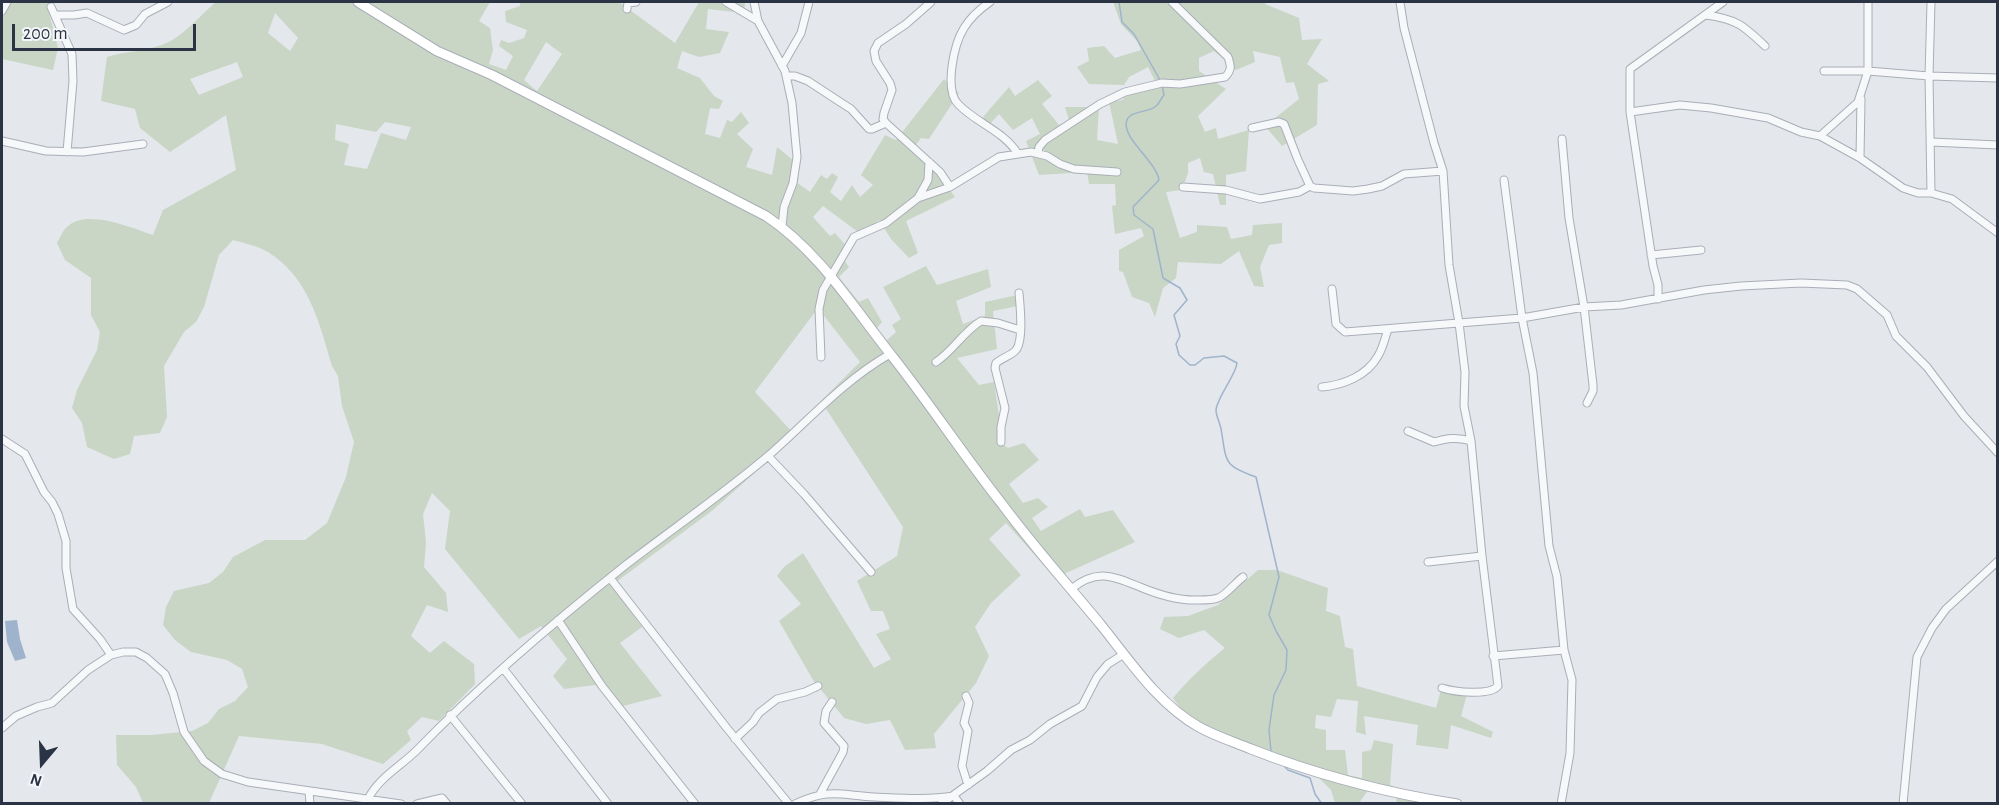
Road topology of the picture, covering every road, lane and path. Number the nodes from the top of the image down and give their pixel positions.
1 (7, 2) edge
2 (168, 2) edge
3 (358, 2) edge
4 (636, 2) edge
5 (726, 2) edge
6 (754, 2) edge
7 (809, 2) edge
8 (931, 2) edge
9 (989, 2) edge
10 (1173, 2) edge
11 (1400, 2) edge
12 (1723, 2) edge
13 (1868, 2) edge
14 (1931, 2) edge
15 (51, 7) dead end
16 (627, 9) dead end
17 (2, 10) edge
18 (55, 15) junction
19 (1706, 15) junction
20 (758, 21) junction
21 (1765, 46) dead end
22 (782, 66) junction
23 (1824, 70) dead end
24 (1869, 71) junction
25 (786, 76) junction
26 (1929, 76) junction
27 (1998, 78) edge
28 (1861, 96) junction
29 (1630, 112) junction
30 (886, 123) junction
31 (1252, 128) dead end
32 (1820, 136) junction
33 (1562, 139) dead end
34 (2, 141) edge
35 (1931, 142) junction
36 (143, 144) dead end
37 (1998, 145) edge
38 (67, 152) junction
39 (1038, 153) junction
40 (1018, 154) junction
41 (1860, 158) junction
42 (929, 162) junction
43 (1443, 171) junction
44 (1117, 172) dead end
45 (1504, 180) dead end
46 (1311, 186) junction
47 (1183, 187) dead end
48 (950, 188) junction
49 (1931, 193) junction
50 (918, 198) junction
51 (782, 227) junction
52 (1998, 233) edge
53 (1701, 250) dead end
54 (1651, 255) junction
55 (830, 276) junction
56 (1332, 289) dead end
57 (1019, 293) dead end
58 (1658, 299) junction
59 (1584, 307) junction
60 (1522, 318) junction
61 (1459, 323) junction
62 (1388, 329) junction
63 (1020, 330) junction
64 (890, 354) junction
65 (821, 357) dead end
66 (936, 362) dead end
67 (1322, 387) dead end
68 (1587, 403) dead end
69 (1408, 431) dead end
70 (2, 438) edge
71 (1471, 441) junction
72 (1001, 442) dead end
73 (1998, 453) edge
74 (768, 456) junction
75 (1482, 556) junction
76 (1998, 561) edge
77 (1428, 562) dead end
78 (871, 572) dead end
79 (1243, 577) dead end
80 (610, 578) junction
81 (1071, 589) junction
82 (558, 620) junction
83 (1564, 650) junction
84 (1124, 654) junction
85 (111, 655) junction
86 (1493, 656) junction
87 (503, 668) junction
88 (818, 686) dead end
89 (1442, 688) dead end
90 (966, 696) dead end
91 (832, 702) dead end
92 (450, 716) junction
93 (2, 728) edge
94 (735, 739) junction
95 (968, 785) junction
96 (309, 791) junction
97 (820, 794) junction
98 (954, 796) junction
99 (368, 799) junction
100 (381, 802) edge
101 (310, 804) edge
102 (401, 804) edge
103 (417, 804) edge
104 (447, 804) edge
105 (522, 804) edge
106 (608, 804) edge
107 (695, 804) edge
108 (789, 804) edge
109 (795, 804) edge
110 (941, 804) edge
111 (960, 804) edge
112 (1457, 804) edge
113 (1561, 804) edge
114 (1903, 804) edge

1 - 17 street
2 - 18 street
3 - 51 main road
4 - 16 street
5 - 20 street
6 - 20 street
7 - 22 street
8 - 30 street
9 - 40 street
10 - 39 street
11 - 43 street
12 - 19 street
13 - 24 street
14 - 26 street
15 - 18 street
18 - 38 street
19 - 21 street
19 - 29 street
20 - 22 street
22 - 25 street
23 - 24 street
24 - 26 street
24 - 28 street
25 - 30 street
25 - 51 street
26 - 27 street
26 - 35 street
28 - 32 street
28 - 41 street
29 - 32 street
29 - 54 street
30 - 42 street
31 - 46 street
32 - 41 street
33 - 59 street
34 - 38 street
35 - 37 street
35 - 49 street
36 - 38 street
39 - 40 street
39 - 44 street
40 - 48 street
41 - 49 street
42 - 48 street
42 - 50 street
43 - 46 street
43 - 61 street
45 - 60 street
46 - 47 street
48 - 50 street
49 - 52 street
50 - 55 street
51 - 55 main road
53 - 54 street
54 - 58 street
55 - 64 main road
55 - 65 street
56 - 62 street
57 - 63 street
58 - 59 street
58 - 73 street
59 - 60 street
59 - 68 street
60 - 61 street
60 - 83 street
61 - 62 street
61 - 71 street
62 - 67 street
63 - 66 street
63 - 72 street
64 - 74 street
64 - 81 main road
69 - 71 street
70 - 85 street
71 - 75 street
74 - 78 street
74 - 80 street
75 - 77 street
75 - 86 street
76 - 114 street
79 - 81 street
80 - 82 street
80 - 94 street
81 - 84 main road
82 - 87 street
82 - 107 street
83 - 86 street
83 - 113 street
84 - 95 street
84 - 112 main road
85 - 93 street
85 - 96 street
86 - 89 street
87 - 92 street
87 - 106 street
88 - 94 street
90 - 95 street
91 - 97 street
92 - 99 street
92 - 105 street
94 - 108 street
95 - 98 street
96 - 99 street
96 - 101 street
97 - 98 street
97 - 109 street
98 - 110 street
98 - 111 street
99 - 100 street
100 - 102 street
103 - 104 street

